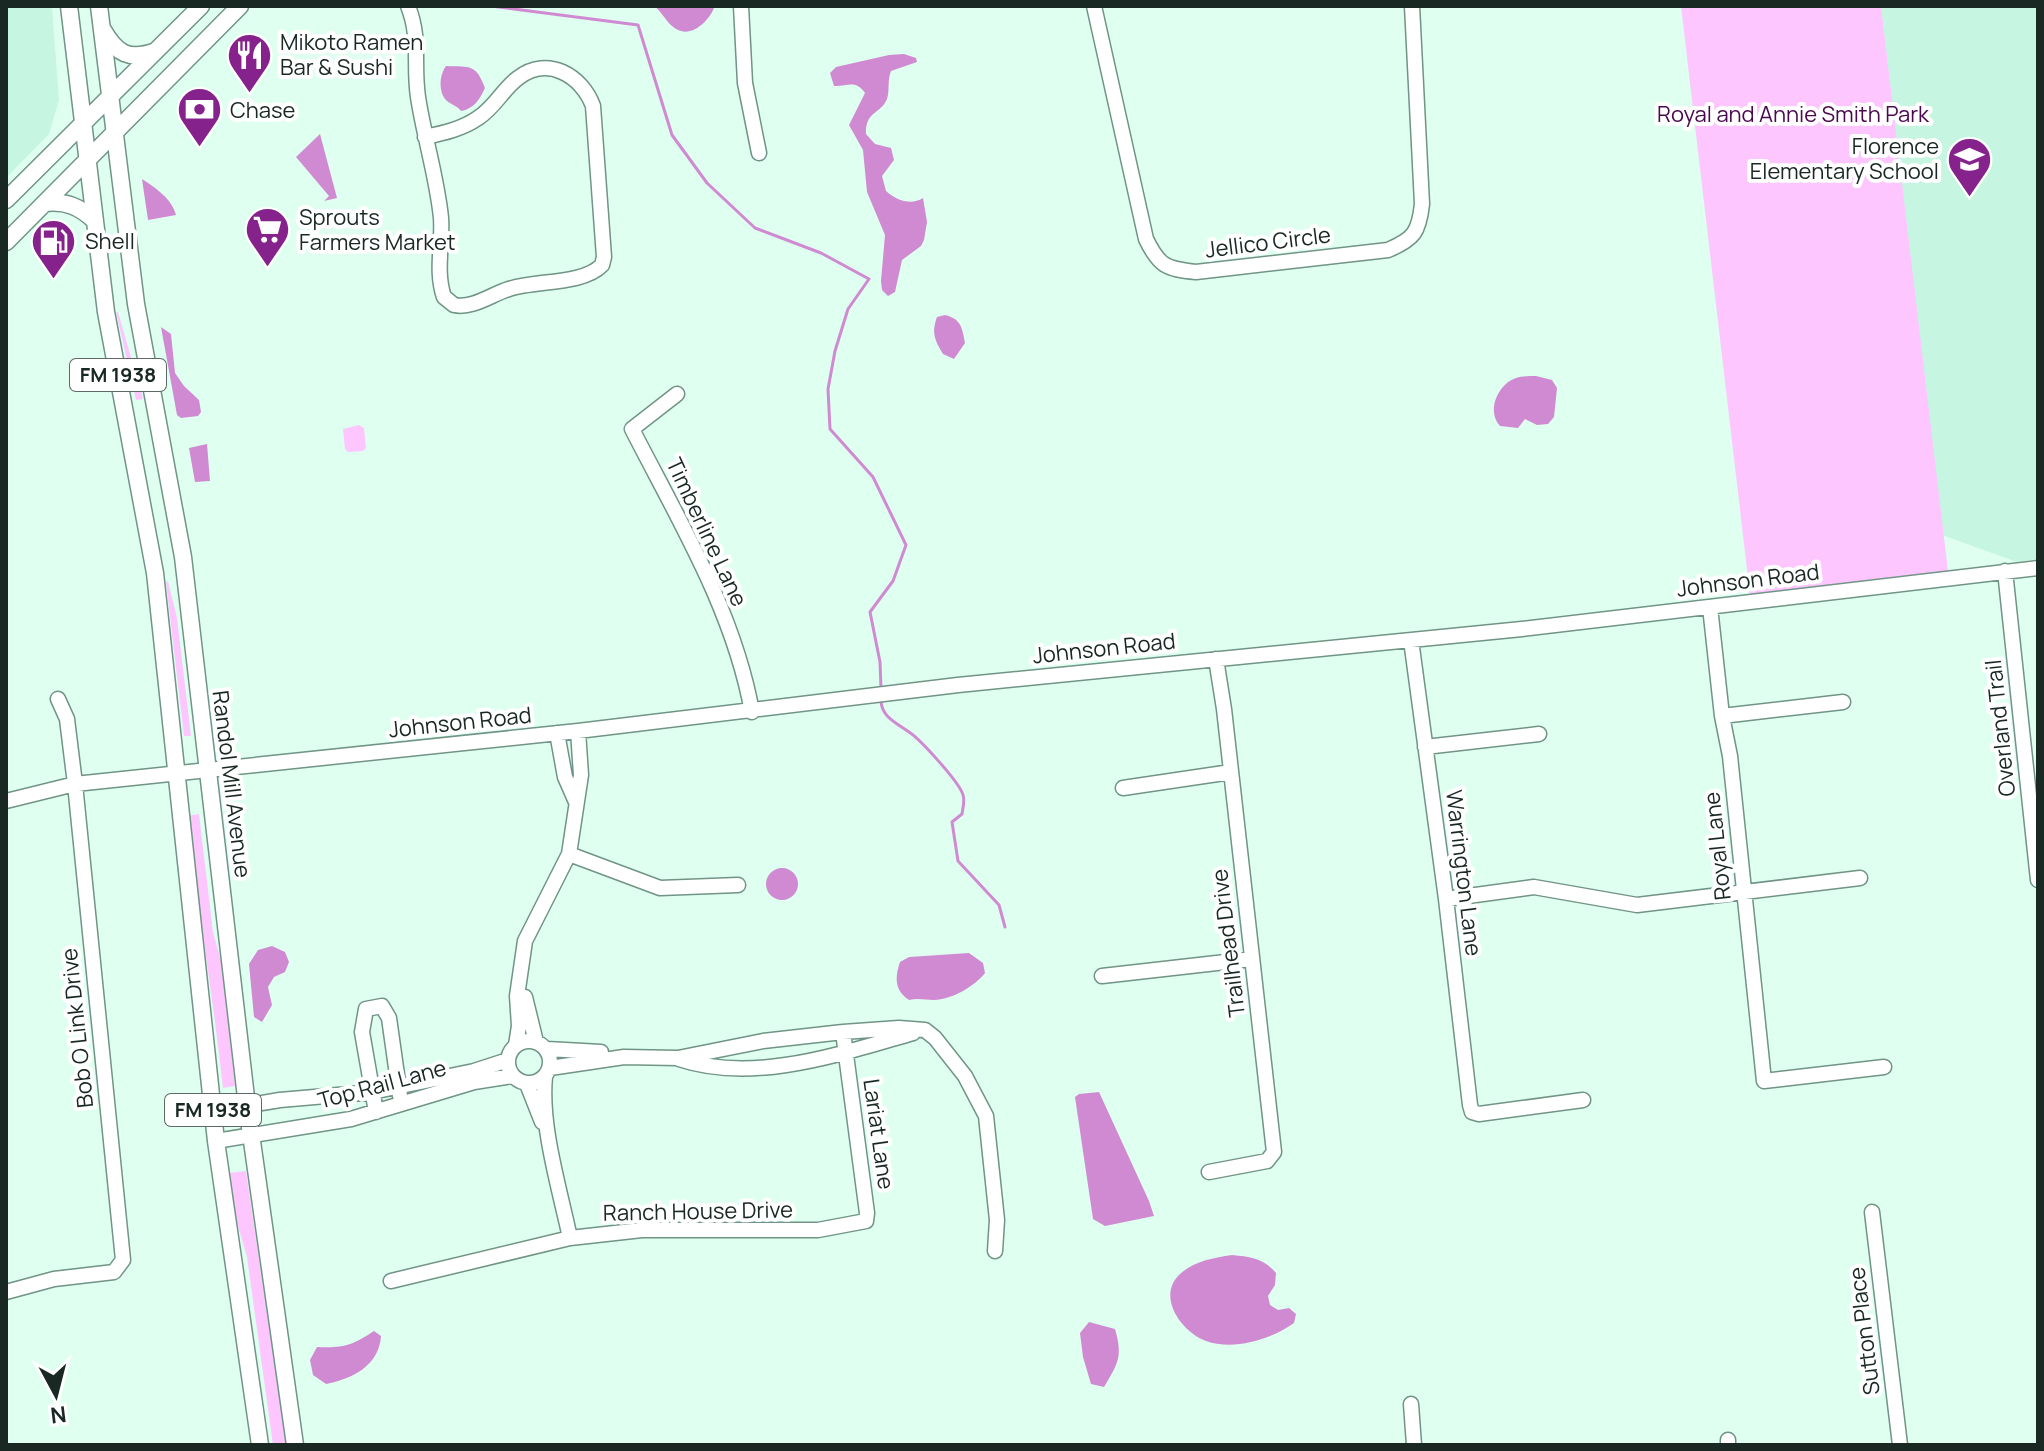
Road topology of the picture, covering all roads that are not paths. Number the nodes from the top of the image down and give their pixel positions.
1 (69, 6) edge
2 (99, 6) edge
3 (201, 6) edge
4 (240, 6) edge
5 (408, 6) edge
6 (741, 6) edge
7 (1094, 6) edge
8 (1412, 6) edge
9 (102, 28) junction
10 (157, 50) junction
11 (111, 96) junction
12 (84, 123) junction
13 (116, 131) junction
14 (425, 137) junction
15 (759, 153) dead end
16 (88, 160) junction
17 (6, 200) edge
18 (45, 203) junction
19 (95, 221) junction
20 (6, 242) edge
21 (677, 394) dead end
22 (2038, 568) edge
23 (2005, 571) junction
24 (1710, 607) junction
25 (1411, 640) junction
26 (1216, 659) junction
27 (58, 699) dead end
28 (1843, 702) dead end
29 (752, 712) junction
30 (1722, 716) junction
31 (578, 731) junction
32 (557, 733) junction
33 (1539, 734) dead end
34 (1425, 747) junction
35 (207, 771) junction
36 (1231, 772) junction
37 (175, 774) junction
38 (75, 784) junction
39 (1123, 788) dead end
40 (6, 801) edge
41 (576, 802) junction
42 (569, 854) junction
43 (1860, 878) dead end
44 (2038, 880) edge
45 (738, 885) dead end
46 (1744, 893) junction
47 (1446, 899) junction
48 (1252, 959) junction
49 (1102, 976) dead end
50 (518, 986) junction
51 (925, 1030) junction
52 (843, 1032) junction
53 (516, 1045) junction
54 (541, 1046) junction
55 (846, 1053) junction
56 (624, 1057) junction
57 (678, 1058) junction
58 (508, 1060) junction
59 (1884, 1067) dead end
60 (547, 1073) junction
61 (512, 1076) junction
62 (527, 1084) junction
63 (399, 1087) junction
64 (372, 1092) junction
65 (1583, 1100) dead end
66 (402, 1104) junction
67 (247, 1106) junction
68 (213, 1111) junction
69 (376, 1112) junction
70 (251, 1135) junction
71 (216, 1141) junction
72 (550, 1145) junction
73 (1209, 1172) dead end
74 (1872, 1212) dead end
75 (866, 1221) joint
76 (570, 1238) junction
77 (995, 1251) dead end
78 (391, 1281) dead end
79 (6, 1292) edge
80 (1411, 1404) dead end
81 (260, 1445) edge
82 (295, 1445) edge
83 (1414, 1445) edge
84 (1900, 1445) edge

1 - 12 main road, FM 1938
2 - 9 main road, FM 1938
3 - 10 main road
4 - 13 main road
5 - 14 street
6 - 15 street
7 - 8 street, Jellico Circle
9 - 10 main road
9 - 11 main road, FM 1938
10 - 11 main road
11 - 12 main road
11 - 13 main road, FM 1938
12 - 16 main road, FM 1938
12 - 17 main road
13 - 16 main road
13 - 35 main road, Randol Mill Avenue / FM 1938
14 - 14 street
16 - 18 main road
16 - 19 main road, FM 1938
18 - 19 main road
18 - 20 main road
19 - 37 main road, FM 1938
21 - 29 street, Timberline Lane
22 - 23 street, Johnson Road
23 - 24 street, Johnson Road
23 - 44 street, Overland Trail
24 - 25 street, Johnson Road
24 - 30 street, Royal Lane
25 - 26 street, Johnson Road
25 - 34 street, Warrington Lane
26 - 29 street, Johnson Road
26 - 36 street, Trailhead Drive
27 - 38 street, Bob O Link Drive
28 - 30 street
29 - 31 street, Johnson Road
30 - 46 street, Royal Lane
31 - 32 street, Johnson Road
31 - 41 street
32 - 35 street, Johnson Road
32 - 41 street
33 - 34 street
34 - 47 street, Warrington Lane
35 - 37 street, Johnson Road
35 - 67 main road, Randol Mill Avenue / FM 1938
36 - 39 street
36 - 48 street, Trailhead Drive
37 - 38 street, Johnson Road
37 - 68 main road, FM 1938
38 - 40 street, Johnson Road
38 - 79 street, Bob O Link Drive
41 - 42 street
42 - 45 street
42 - 50 street
43 - 46 street
46 - 47 street
46 - 59 street, Royal Lane
47 - 65 street, Warrington Lane
48 - 49 street
48 - 73 street, Trailhead Drive
50 - 53 street
50 - 54 street
51 - 52 street
51 - 55 street
51 - 77 street
52 - 55 street
52 - 57 street
53 - 54 street
53 - 58 street
54 - 56 street
54 - 60 street
55 - 57 street
55 - 75 street, Lariat Lane
56 - 57 street
56 - 60 street
58 - 61 street
58 - 63 street, Top Rail Lane
60 - 62 street
60 - 72 street
61 - 62 street
61 - 66 street, Top Rail Lane
62 - 72 street
63 - 64 street, Top Rail Lane
63 - 64 street
63 - 66 street
64 - 67 street, Top Rail Lane
64 - 69 street
66 - 69 street, Top Rail Lane
67 - 68 street, Top Rail Lane
67 - 70 main road, Randol Mill Avenue / FM 1938
68 - 71 main road, FM 1938
69 - 70 street, Top Rail Lane
70 - 71 street, Top Rail Lane
70 - 82 main road, Randol Mill Avenue / FM 1938
71 - 81 main road, FM 1938
72 - 76 street
74 - 84 street, Sutton Place
75 - 76 street, Ranch House Drive
76 - 78 street, Ranch House Drive
80 - 83 street

